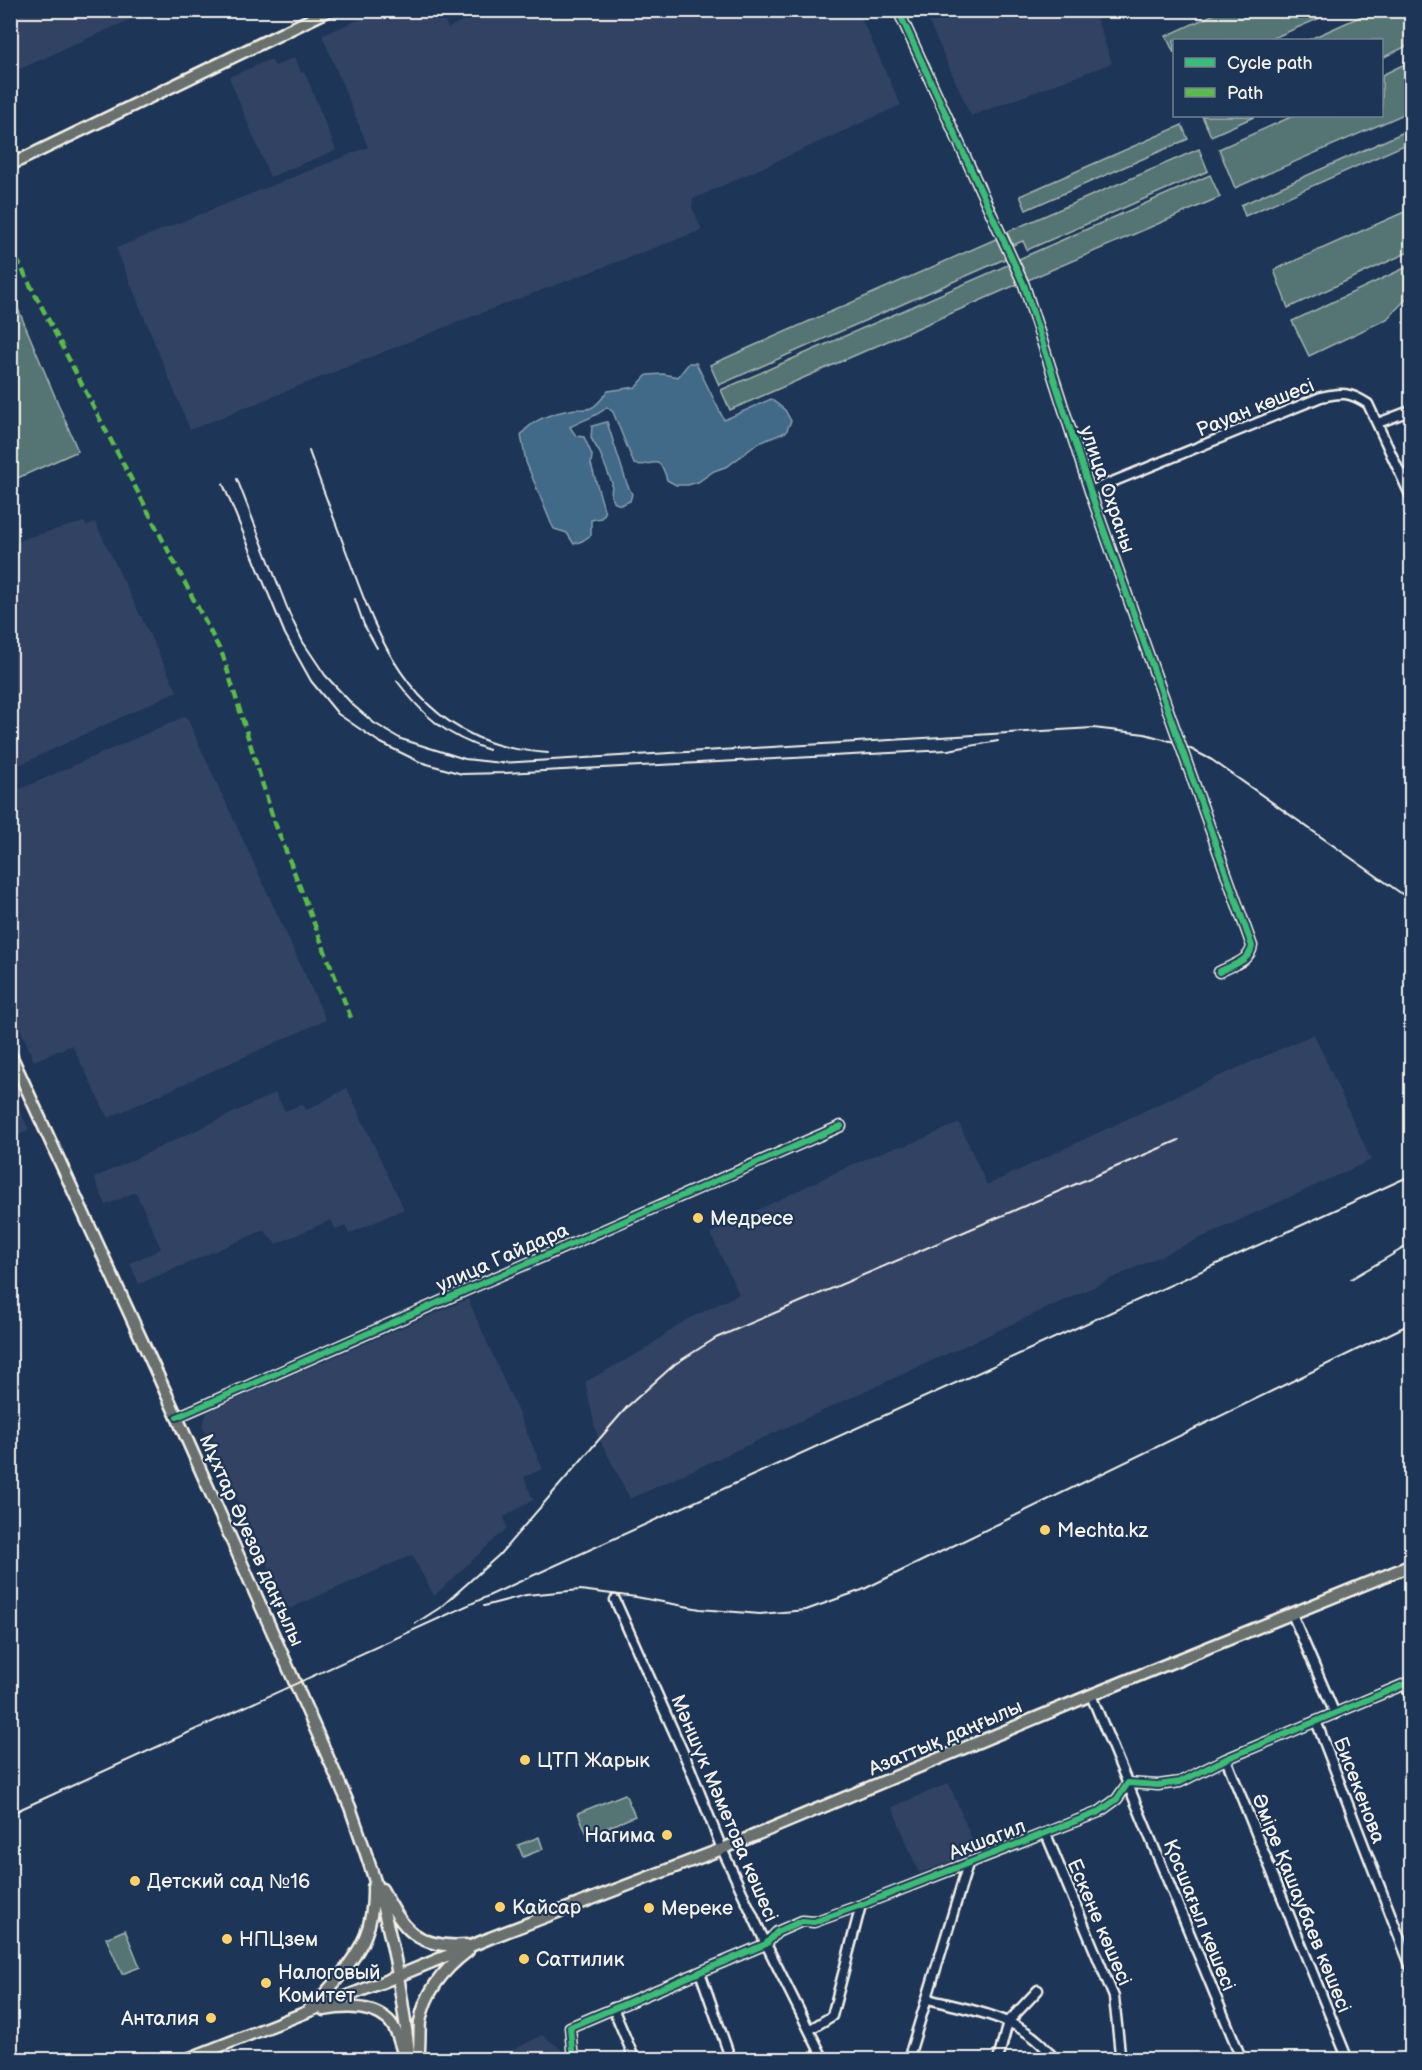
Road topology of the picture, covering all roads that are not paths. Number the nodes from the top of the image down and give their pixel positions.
1 (330, 10) edge
2 (898, 10) edge
3 (10, 165) edge
4 (1412, 410) edge
5 (1378, 423) junction
6 (1090, 491) junction
7 (1412, 499) edge
8 (1219, 972) dead end
9 (10, 1053) edge
10 (841, 1126) dead end
11 (177, 1417) junction
12 (1412, 1565) edge
13 (615, 1599) dead end
14 (1292, 1614) junction
15 (1408, 1683) edge
16 (1091, 1695) junction
17 (1412, 1700) edge
18 (1335, 1714) junction
19 (1316, 1721) junction
20 (1226, 1759) junction
21 (1128, 1783) junction
22 (1046, 1834) junction
23 (722, 1849) junction
24 (968, 1864) junction
25 (372, 1870) junction
26 (861, 1905) junction
27 (485, 1940) junction
28 (766, 1944) junction
29 (1412, 1971) edge
30 (700, 1972) junction
31 (399, 1976) junction
32 (1038, 1990) dead end
33 (928, 1999) junction
34 (613, 2008) junction
35 (292, 2017) junction
36 (1008, 2022) junction
37 (809, 2030) junction
38 (185, 2060) edge
39 (405, 2060) edge
40 (411, 2060) edge
41 (418, 2060) edge
42 (573, 2060) edge
43 (635, 2060) edge
44 (731, 2060) edge
45 (824, 2060) edge
46 (908, 2060) edge
47 (998, 2060) edge
48 (1055, 2060) edge
49 (1123, 2060) edge
50 (1242, 2060) edge
51 (1348, 2060) edge

1 - 3 main road
2 - 6 street, улица Охраны
4 - 5 street
5 - 6 street, Рауан көшесі
5 - 7 street, Рауан көшесі
6 - 8 street, улица Охраны
9 - 11 main road, Мұхтар Әуезов даңғылы
10 - 11 street, улица Гайдара
11 - 25 main road, Мұхтар Әуезов даңғылы
12 - 14 main road, Азаттық даңғылы
13 - 23 street, Мәншүк Мәметова көшесі
14 - 16 main road, Азаттық даңғылы
14 - 18 street
15 - 17 street
15 - 18 street
16 - 21 street, Қосшағыл көшесі
16 - 23 main road, Азаттық даңғылы
18 - 19 street
19 - 20 street
19 - 29 street, Бисекенова
20 - 21 street
20 - 51 street, Әміре Қашаубаев көшесі
21 - 22 street, Акшагил
21 - 50 street, Қосшағыл көшесі
22 - 24 street, Акшагил
22 - 49 street, Ескене көшесі
23 - 27 main road, Азаттық даңғылы
23 - 28 street, Мәншүк Мәметова көшесі
24 - 26 street, Акшагил
24 - 33 street
25 - 27 main road
25 - 31 main road, Мұхтар Әуезов даңғылы
25 - 35 main road
26 - 28 street, Акшагил
26 - 37 street
27 - 31 main road
27 - 41 main road
28 - 30 street, Акшагил
28 - 37 street, Мәншүк Мәметова көшесі
30 - 34 street, Акшагил
30 - 44 street
31 - 35 main road
31 - 40 main road, Мұхтар Әуезов даңғылы
32 - 36 street
33 - 36 street
33 - 46 street
34 - 42 street, Акшагил
34 - 43 street
35 - 38 main road
35 - 39 main road
36 - 47 street
36 - 48 street
37 - 45 street, Мәншүк Мәметова көшесі

